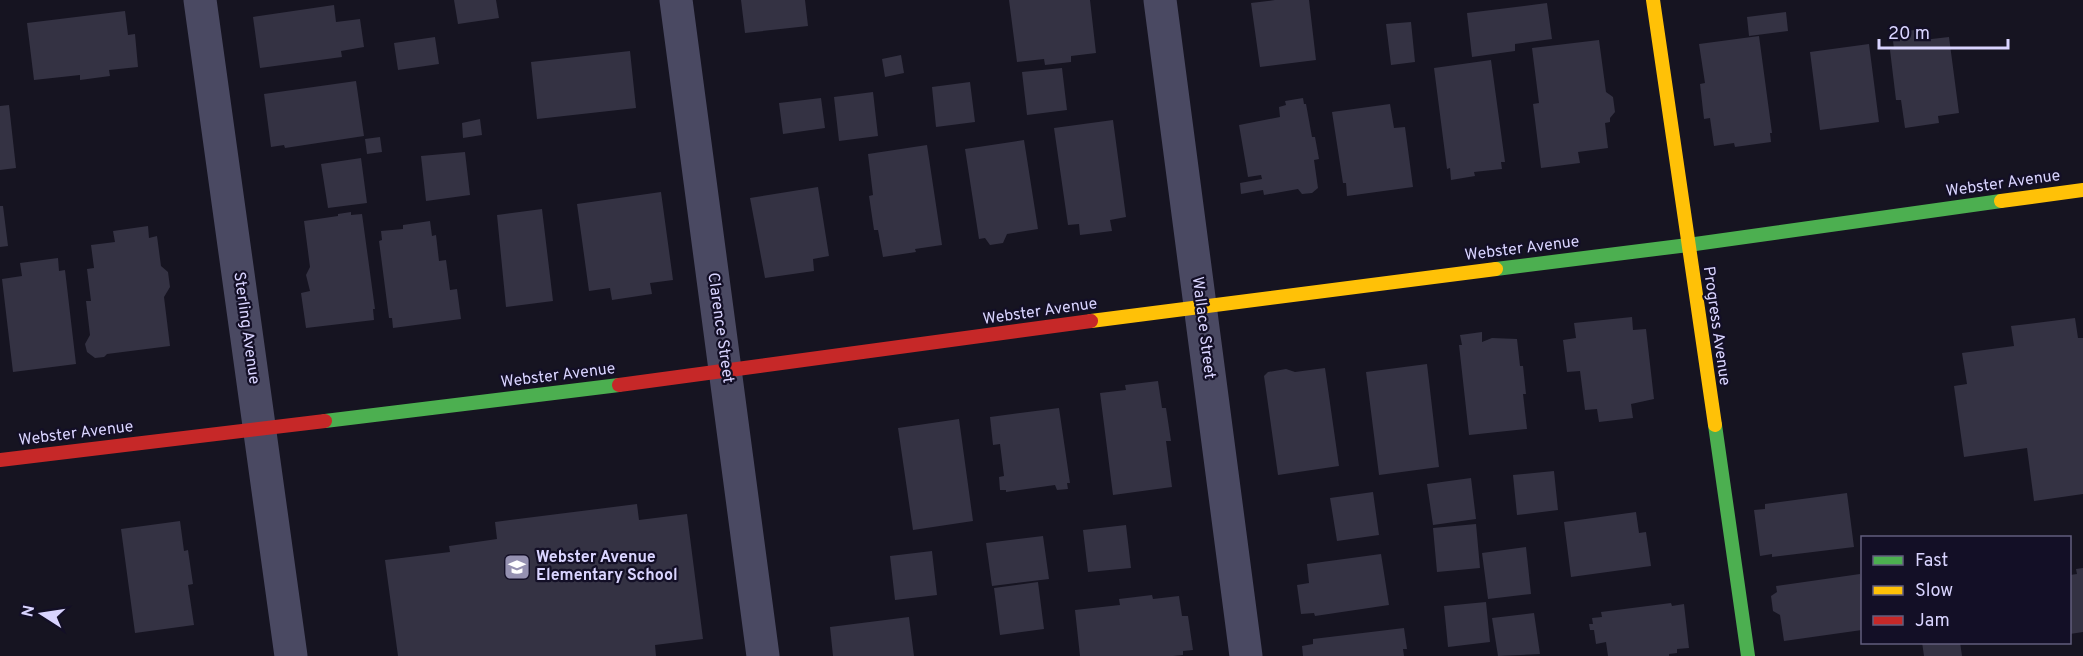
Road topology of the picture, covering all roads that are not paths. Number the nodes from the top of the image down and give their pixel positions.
1 (200, 0) edge
2 (676, 0) edge
3 (1160, 0) edge
4 (1653, 0) edge
5 (2083, 190) edge
6 (1688, 245) junction
7 (1201, 306) junction
8 (726, 372) junction
9 (260, 428) junction
10 (0, 460) edge
11 (291, 656) edge
12 (762, 656) edge
13 (1245, 656) edge
14 (1748, 656) edge

1 - 9 street, Sterling Avenue
2 - 8 street, Clarence Street
3 - 7 street, Wallace Street
4 - 6 street, Progress Avenue
5 - 6 street, Webster Avenue
6 - 7 street, Webster Avenue
6 - 14 street, Progress Avenue
7 - 8 street, Webster Avenue
7 - 13 street, Wallace Street
8 - 9 street, Webster Avenue
8 - 12 street, Clarence Street
9 - 10 street, Webster Avenue
9 - 11 street, Sterling Avenue

